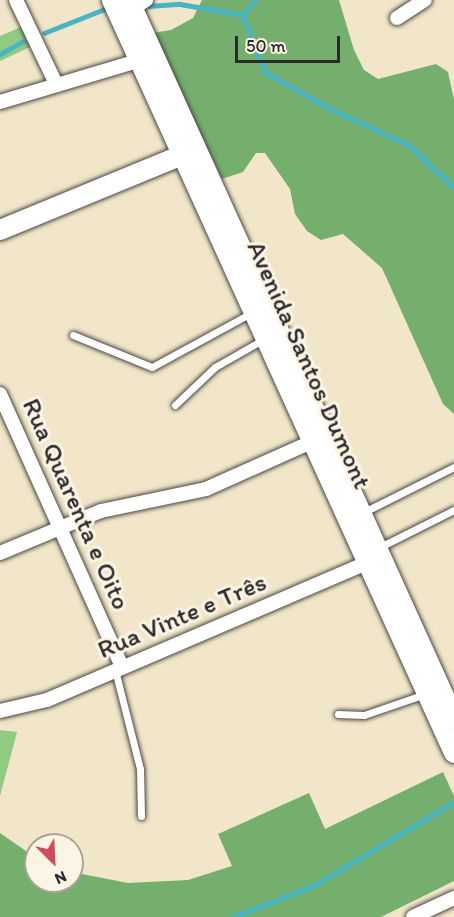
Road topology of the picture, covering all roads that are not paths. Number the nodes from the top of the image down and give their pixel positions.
1 (16, 0) edge
2 (425, 0) edge
3 (128, 5) edge
4 (396, 18) dead end
5 (148, 58) junction
6 (56, 84) junction
7 (0, 102) edge
8 (184, 154) junction
9 (225, 210) junction
10 (0, 230) edge
11 (255, 311) junction
12 (73, 335) dead end
13 (267, 338) junction
14 (0, 394) edge
15 (175, 405) dead end
16 (320, 438) junction
17 (454, 467) edge
18 (454, 510) edge
19 (362, 513) junction
20 (60, 527) junction
21 (0, 553) edge
22 (373, 555) junction
23 (119, 669) junction
24 (428, 693) junction
25 (0, 711) edge
26 (449, 713) edge
27 (338, 714) dead end
28 (454, 753) edge
29 (141, 816) dead end
30 (454, 898) edge
31 (414, 917) edge

1 - 6 street
2 - 4 street
3 - 5 main road, Avenida Santos Dumont
5 - 6 street
5 - 8 main road, Avenida Santos Dumont
5 - 9 main road, Avenida Santos Dumont
6 - 7 street
8 - 9 main road
8 - 10 main road
8 - 11 main road, Avenida Santos Dumont
9 - 16 main road, Avenida Santos Dumont
11 - 12 lane
11 - 13 main road, Avenida Santos Dumont
13 - 15 lane
13 - 16 main road, Avenida Santos Dumont
14 - 20 street, Rua Quarenta e Oito
16 - 19 main road, Avenida Santos Dumont
16 - 20 street
16 - 22 main road, Avenida Santos Dumont
17 - 19 lane
18 - 22 lane
19 - 22 main road, Avenida Santos Dumont
20 - 21 street
20 - 23 street, Rua Quarenta e Oito
22 - 23 street, Rua Vinte e Três
22 - 24 main road, Avenida Santos Dumont
22 - 26 main road, Avenida Santos Dumont
23 - 25 street, Rua Vinte e Três
23 - 29 lane
24 - 26 main road, Avenida Santos Dumont
24 - 27 lane
26 - 28 main road, Avenida Santos Dumont
30 - 31 street

